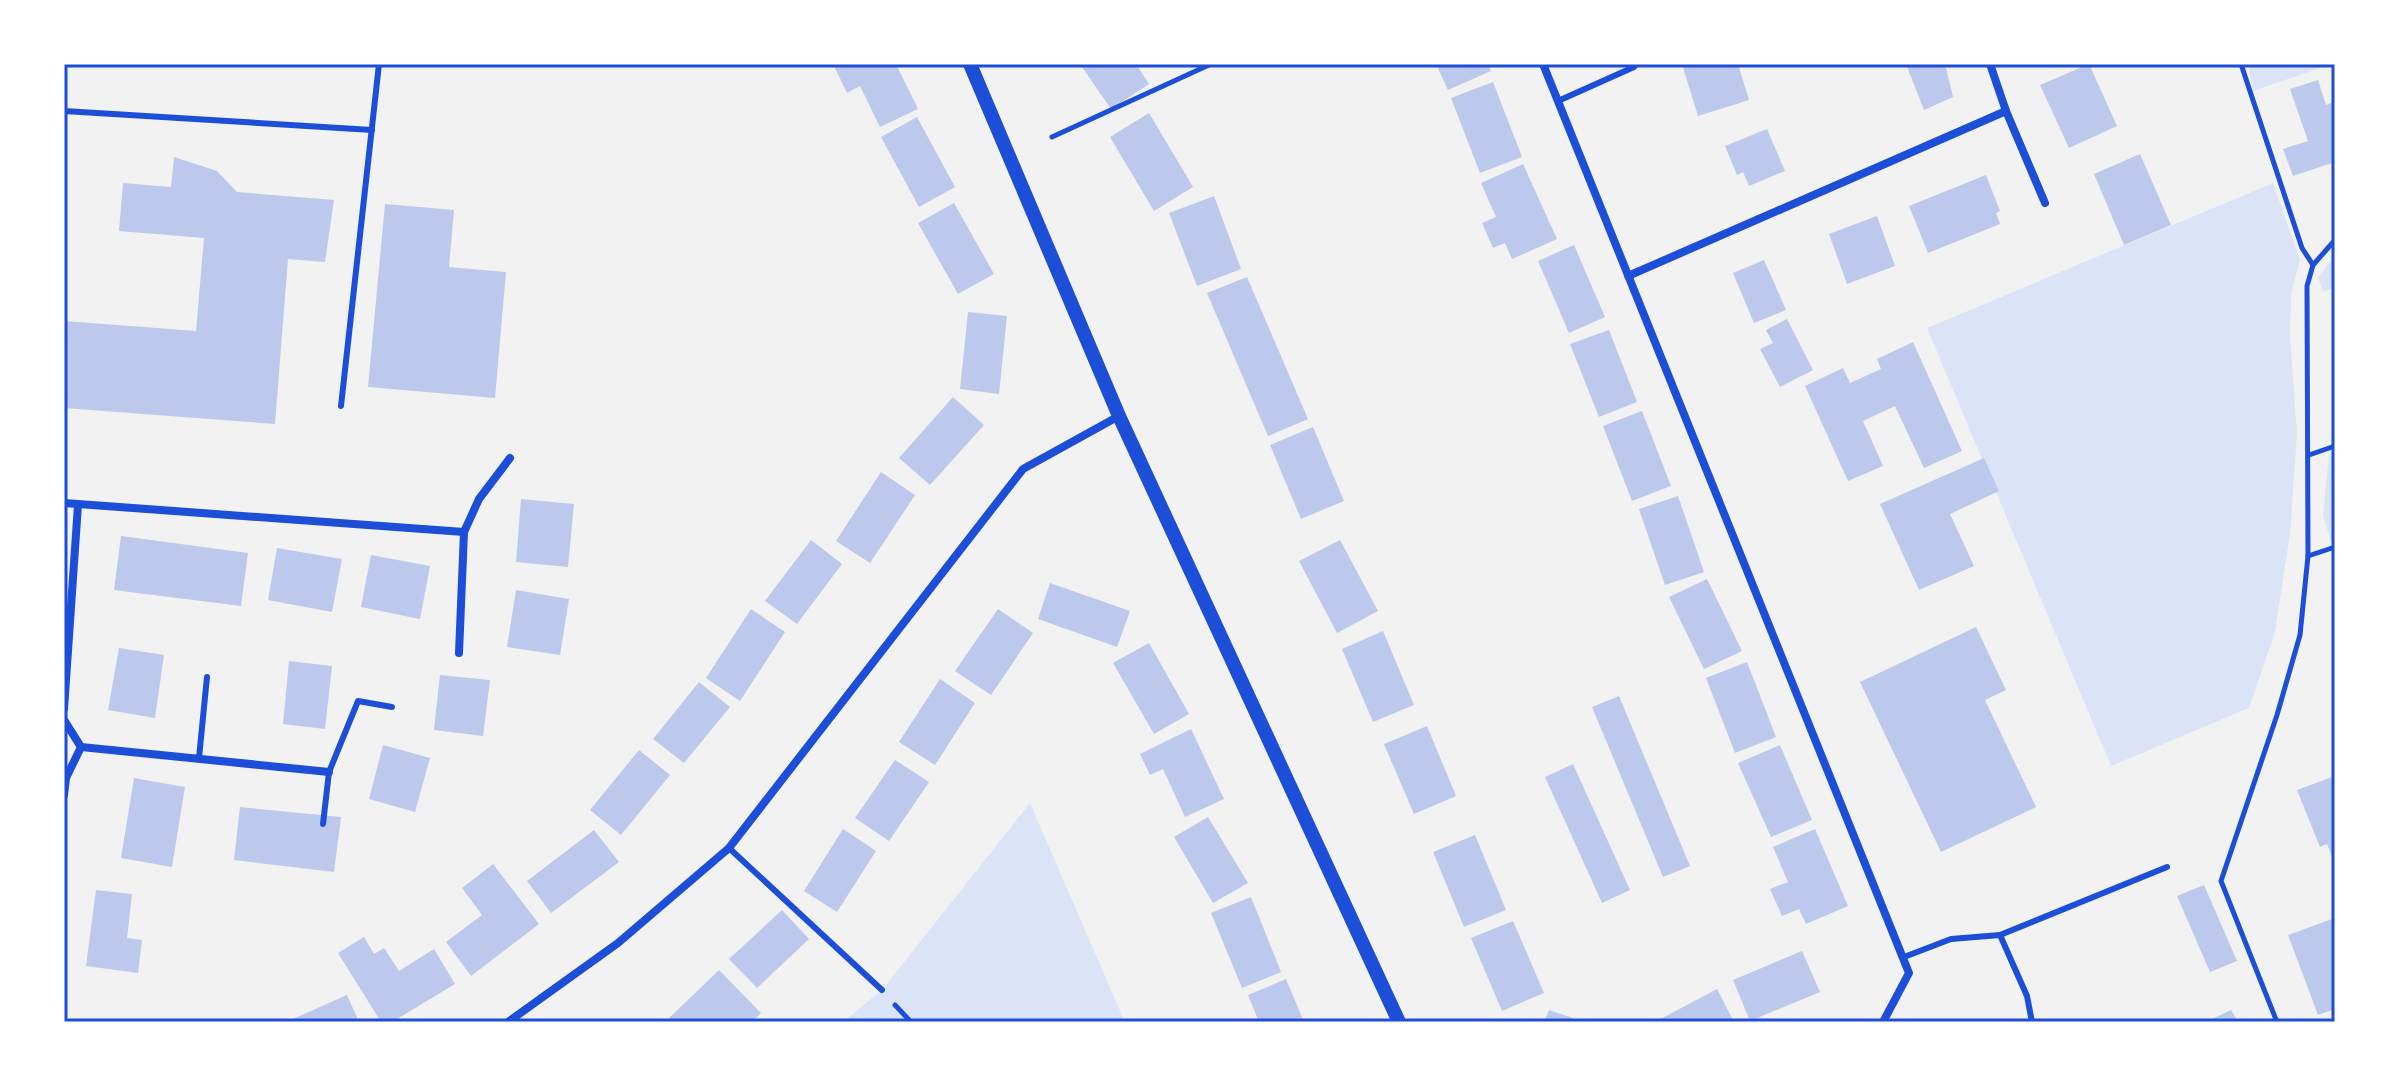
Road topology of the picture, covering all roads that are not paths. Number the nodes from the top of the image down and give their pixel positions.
1 (379, 64) edge
2 (970, 64) edge
3 (1543, 64) edge
4 (1633, 64) edge
5 (1990, 64) edge
6 (1558, 101) junction
7 (64, 111) edge
8 (2006, 111) junction
9 (372, 130) junction
10 (2045, 203) dead end
11 (1628, 276) junction
12 (341, 406) dead end
13 (1119, 416) junction
14 (510, 458) dead end
15 (64, 503) edge
16 (78, 505) junction
17 (464, 532) junction
18 (459, 653) dead end
19 (207, 677) dead end
20 (392, 707) dead end
21 (64, 709) edge
22 (64, 720) edge
23 (81, 747) junction
24 (199, 758) junction
25 (329, 772) junction
26 (64, 795) edge
27 (323, 824) dead end
28 (729, 848) junction
29 (2167, 867) dead end
30 (2000, 935) junction
31 (1904, 957) junction
32 (882, 990) dead end
33 (508, 1022) edge
34 (1399, 1022) edge
35 (1883, 1022) edge
36 (2032, 1022) edge

1 - 9 lane
2 - 13 street
3 - 6 street
4 - 6 lane
5 - 8 street
6 - 11 street
7 - 9 lane
8 - 10 street
8 - 11 street
9 - 12 lane
11 - 31 street
13 - 28 street
13 - 34 street
14 - 17 street
15 - 16 street
16 - 17 street
16 - 21 street
17 - 18 street
19 - 24 lane
20 - 25 lane
22 - 23 street
23 - 24 street
23 - 26 street
24 - 25 street
25 - 27 lane
28 - 32 lane
28 - 33 street
29 - 30 lane
30 - 31 lane
30 - 36 lane
31 - 35 street

